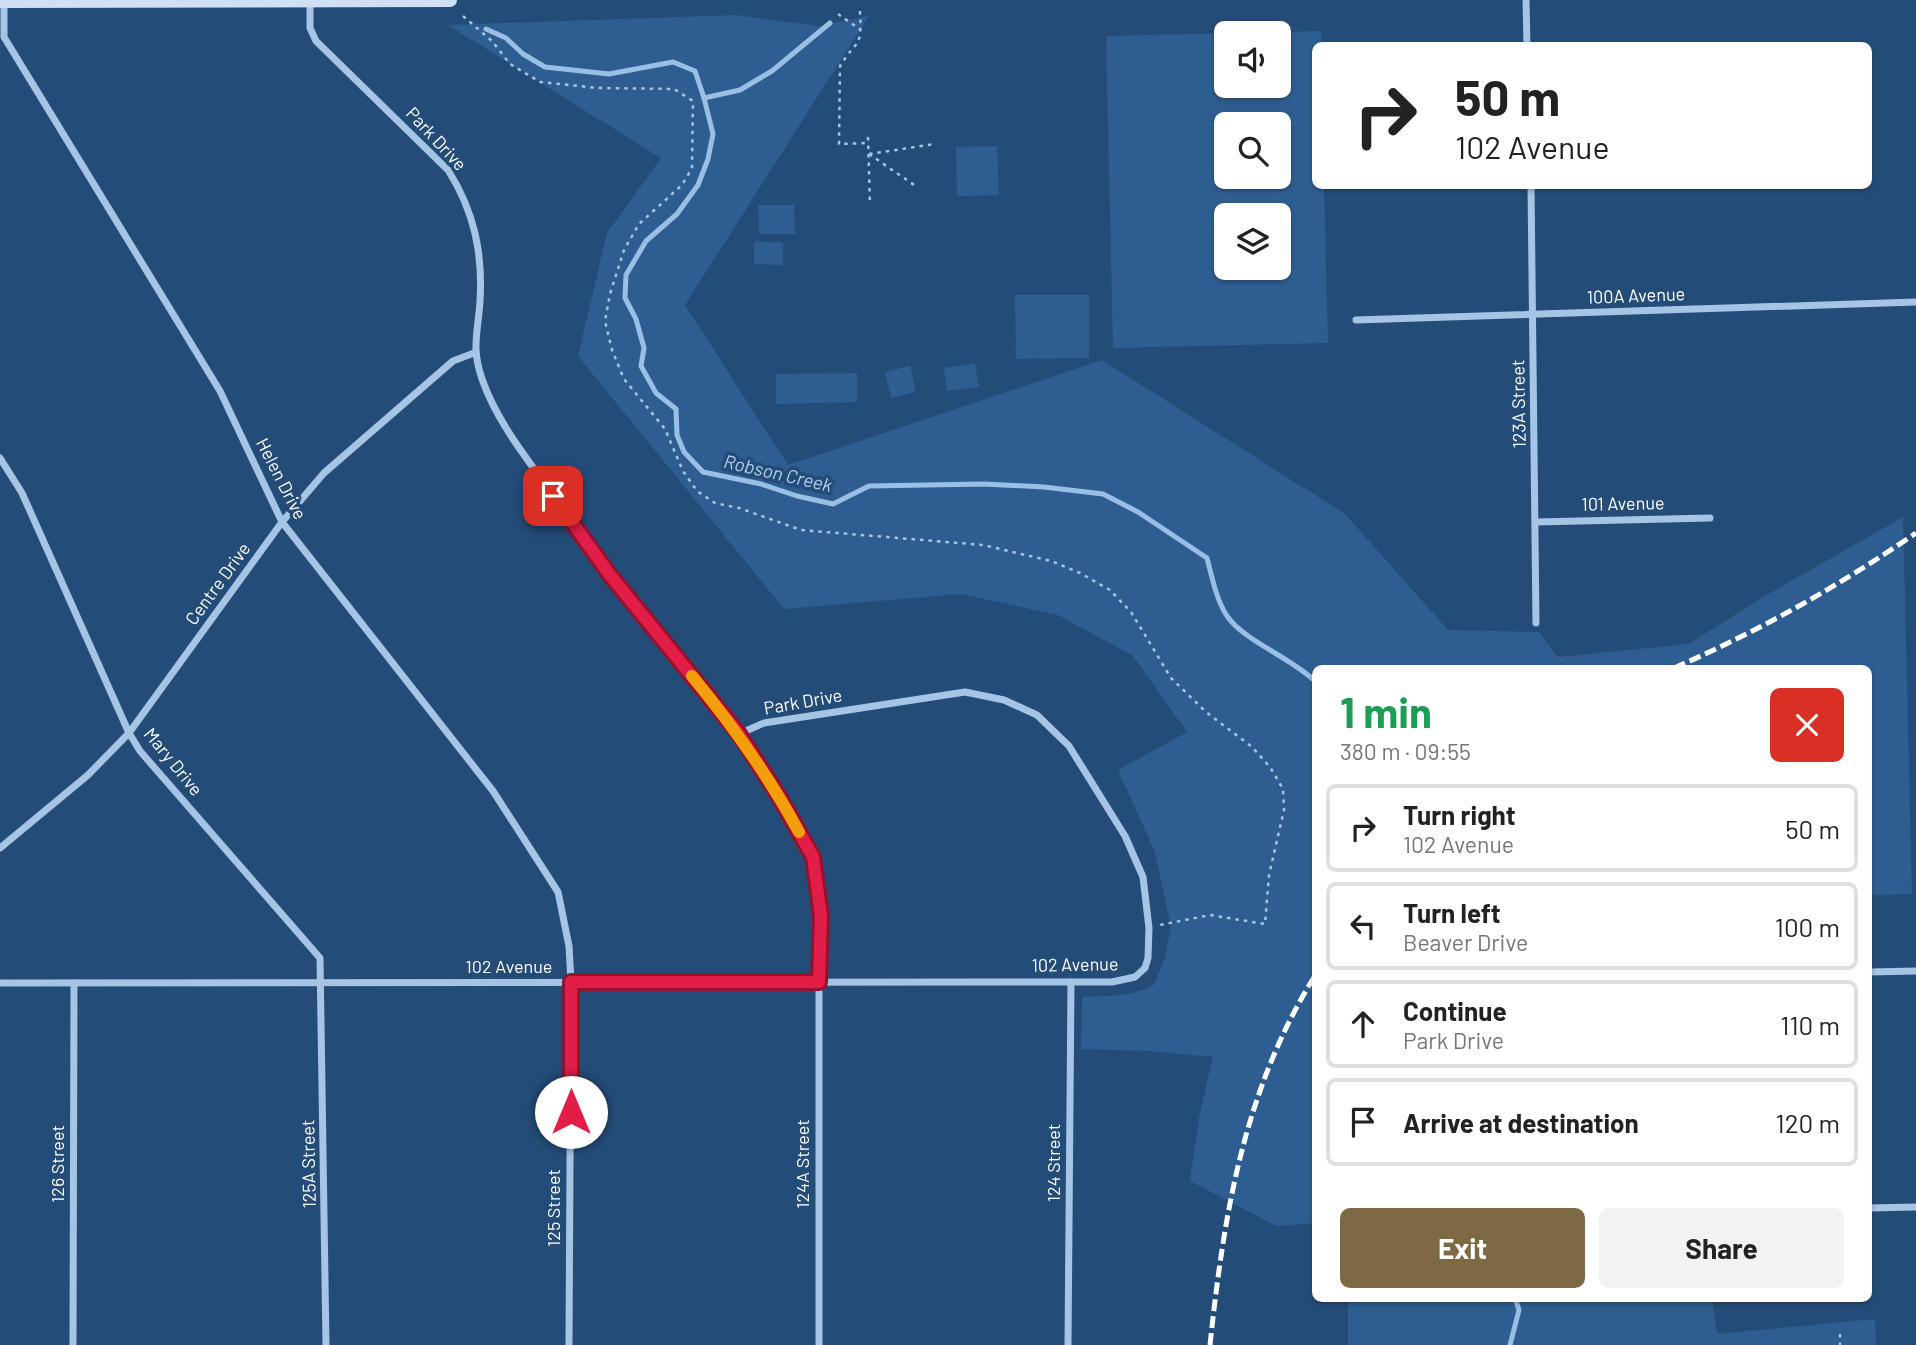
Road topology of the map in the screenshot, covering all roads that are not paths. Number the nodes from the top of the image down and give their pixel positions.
1 (450, 0) edge
2 (1526, 0) edge
3 (2, 1) edge
4 (310, 1) edge
5 (1527, 42) edge
6 (1531, 189) edge
7 (1916, 302) edge
8 (1534, 315) junction
9 (1356, 320) dead end
10 (474, 353) junction
11 (0, 458) edge
12 (1710, 518) dead end
13 (282, 522) junction
14 (1536, 522) junction
15 (1536, 623) dead end
16 (129, 733) junction
17 (739, 734) junction
18 (0, 848) edge
19 (569, 946) joint
20 (1916, 971) edge
21 (1141, 972) joint
22 (1872, 972) edge
23 (571, 982) junction
24 (819, 982) junction
25 (1071, 982) junction
26 (0, 983) edge
27 (74, 983) junction
28 (322, 983) junction
29 (1916, 1207) edge
30 (1872, 1208) edge
31 (73, 1345) edge
32 (326, 1345) edge
33 (569, 1345) edge
34 (819, 1345) edge
35 (1068, 1345) edge

1 - 4 street
2 - 5 street
3 - 4 street
3 - 13 street, Helen Drive
4 - 10 street, Park Drive
6 - 8 street, 123A Street
7 - 8 street, 100A Avenue
8 - 9 street, 100A Avenue
8 - 14 street, 123A Street
10 - 13 street, Centre Drive
10 - 17 street, Park Drive
11 - 16 street, Mary Drive
12 - 14 street, 101 Avenue
13 - 16 street, Centre Drive
13 - 19 street, Helen Drive
14 - 15 street, 123A Street
16 - 18 street, Centre Drive
16 - 28 street, Mary Drive
17 - 21 street, Park Drive
17 - 24 street, 124A Street
19 - 23 street, 125 Street
20 - 22 street
21 - 25 street, 102 Avenue
23 - 24 street, 102 Avenue
23 - 28 street, 102 Avenue
23 - 33 street, 125 Street
24 - 25 street, 102 Avenue
24 - 34 street, 124A Street
25 - 35 street, 124 Street
26 - 27 street, 102 Avenue
27 - 28 street, 102 Avenue
27 - 31 street, 126 Street
28 - 32 street, 125A Street
29 - 30 street

